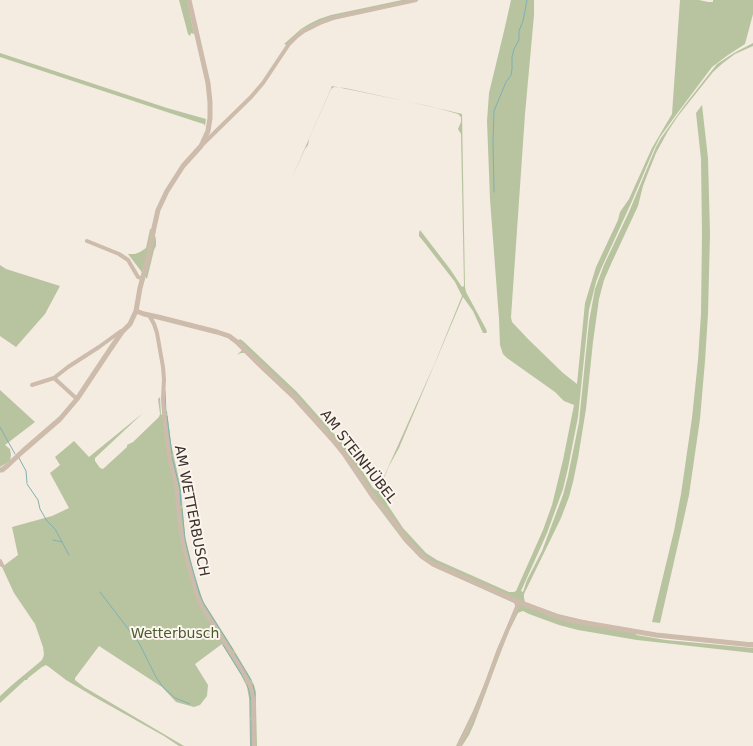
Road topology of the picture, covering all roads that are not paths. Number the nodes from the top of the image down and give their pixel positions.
1 (189, 0) edge
2 (416, 0) edge
3 (208, 131) junction
4 (214, 134) junction
5 (201, 146) junction
6 (87, 241) dead end
7 (143, 277) junction
8 (136, 311) junction
9 (149, 315) junction
10 (122, 332) junction
11 (99, 347) junction
12 (107, 354) junction
13 (54, 378) junction
14 (32, 385) dead end
15 (77, 399) junction
16 (0, 470) edge
17 (519, 602) junction
18 (753, 645) edge
19 (254, 746) edge
20 (460, 746) edge

1 - 3 street
2 - 4 street
3 - 4 street
3 - 5 street
4 - 5 street
5 - 7 street
6 - 7 street
7 - 8 street
8 - 9 street, AM STEINHÜBEL
8 - 10 street
9 - 17 street, AM STEINHÜBEL
9 - 19 street, AM WETTERBUSCH
10 - 11 street
10 - 12 street
11 - 12 street
11 - 13 street
12 - 15 street
13 - 14 street
13 - 15 street
15 - 16 street
17 - 18 street, AM STEINHÜBEL
17 - 20 street

